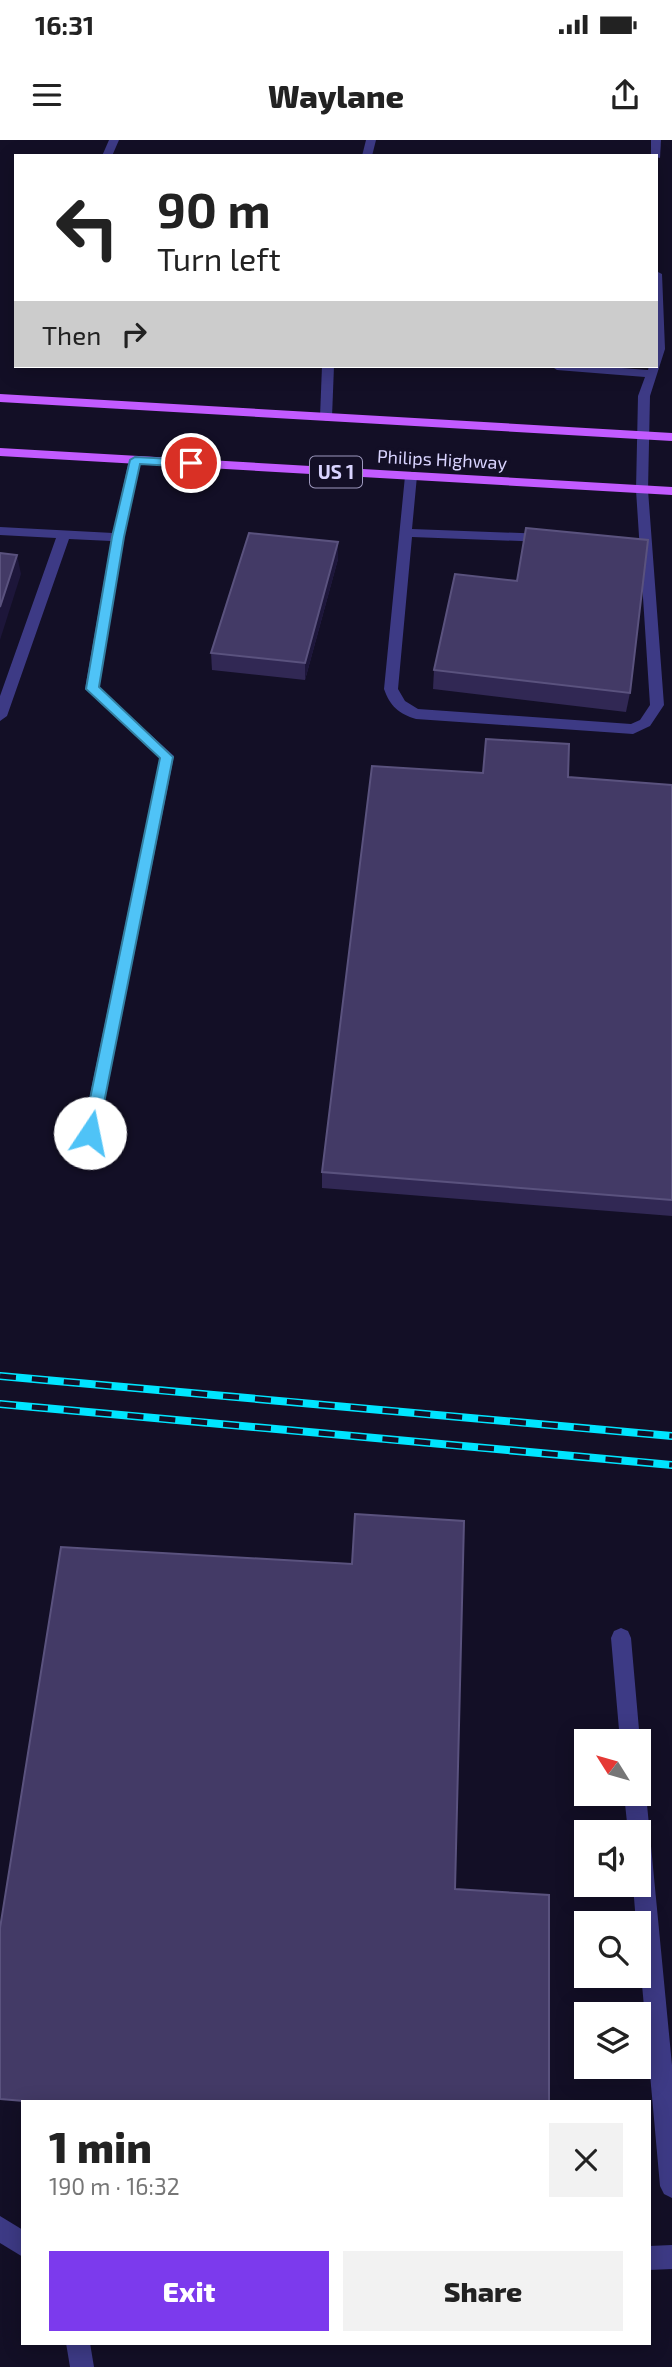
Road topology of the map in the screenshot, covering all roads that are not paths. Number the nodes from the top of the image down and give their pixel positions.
1 (658, 328) edge
2 (658, 354) edge
3 (328, 368) edge
4 (655, 368) edge
5 (0, 398) edge
6 (326, 417) junction
7 (643, 436) junction
8 (672, 437) edge
9 (0, 452) edge
10 (135, 460) junction
11 (411, 476) junction
12 (642, 490) junction
13 (672, 491) edge
14 (0, 531) edge
15 (406, 533) junction
16 (64, 534) junction
17 (118, 537) junction
18 (566, 539) edge
19 (0, 716) edge
20 (90, 1133) dead end
21 (621, 1638) dead end
22 (629, 1729) edge
23 (636, 1806) edge
24 (672, 2186) edge
25 (0, 2228) edge
26 (21, 2244) edge
27 (672, 2257) edge
28 (651, 2258) edge
29 (78, 2345) edge
30 (82, 2367) edge

1 - 2 street
3 - 6 street
4 - 7 street
5 - 6 main road, Philips Highway
6 - 7 main road, Philips Highway
7 - 8 main road, Philips Highway
7 - 12 street
9 - 10 main road, Philips Highway / US 1
10 - 11 main road, Philips Highway / US 1
10 - 17 street
11 - 12 main road, Philips Highway / US 1
11 - 15 street
12 - 13 main road, Philips Highway / US 1
12 - 15 street
14 - 16 street
15 - 18 street
16 - 17 street
16 - 19 street
17 - 20 street
21 - 22 street
23 - 24 street
25 - 26 street
27 - 28 street
29 - 30 street

